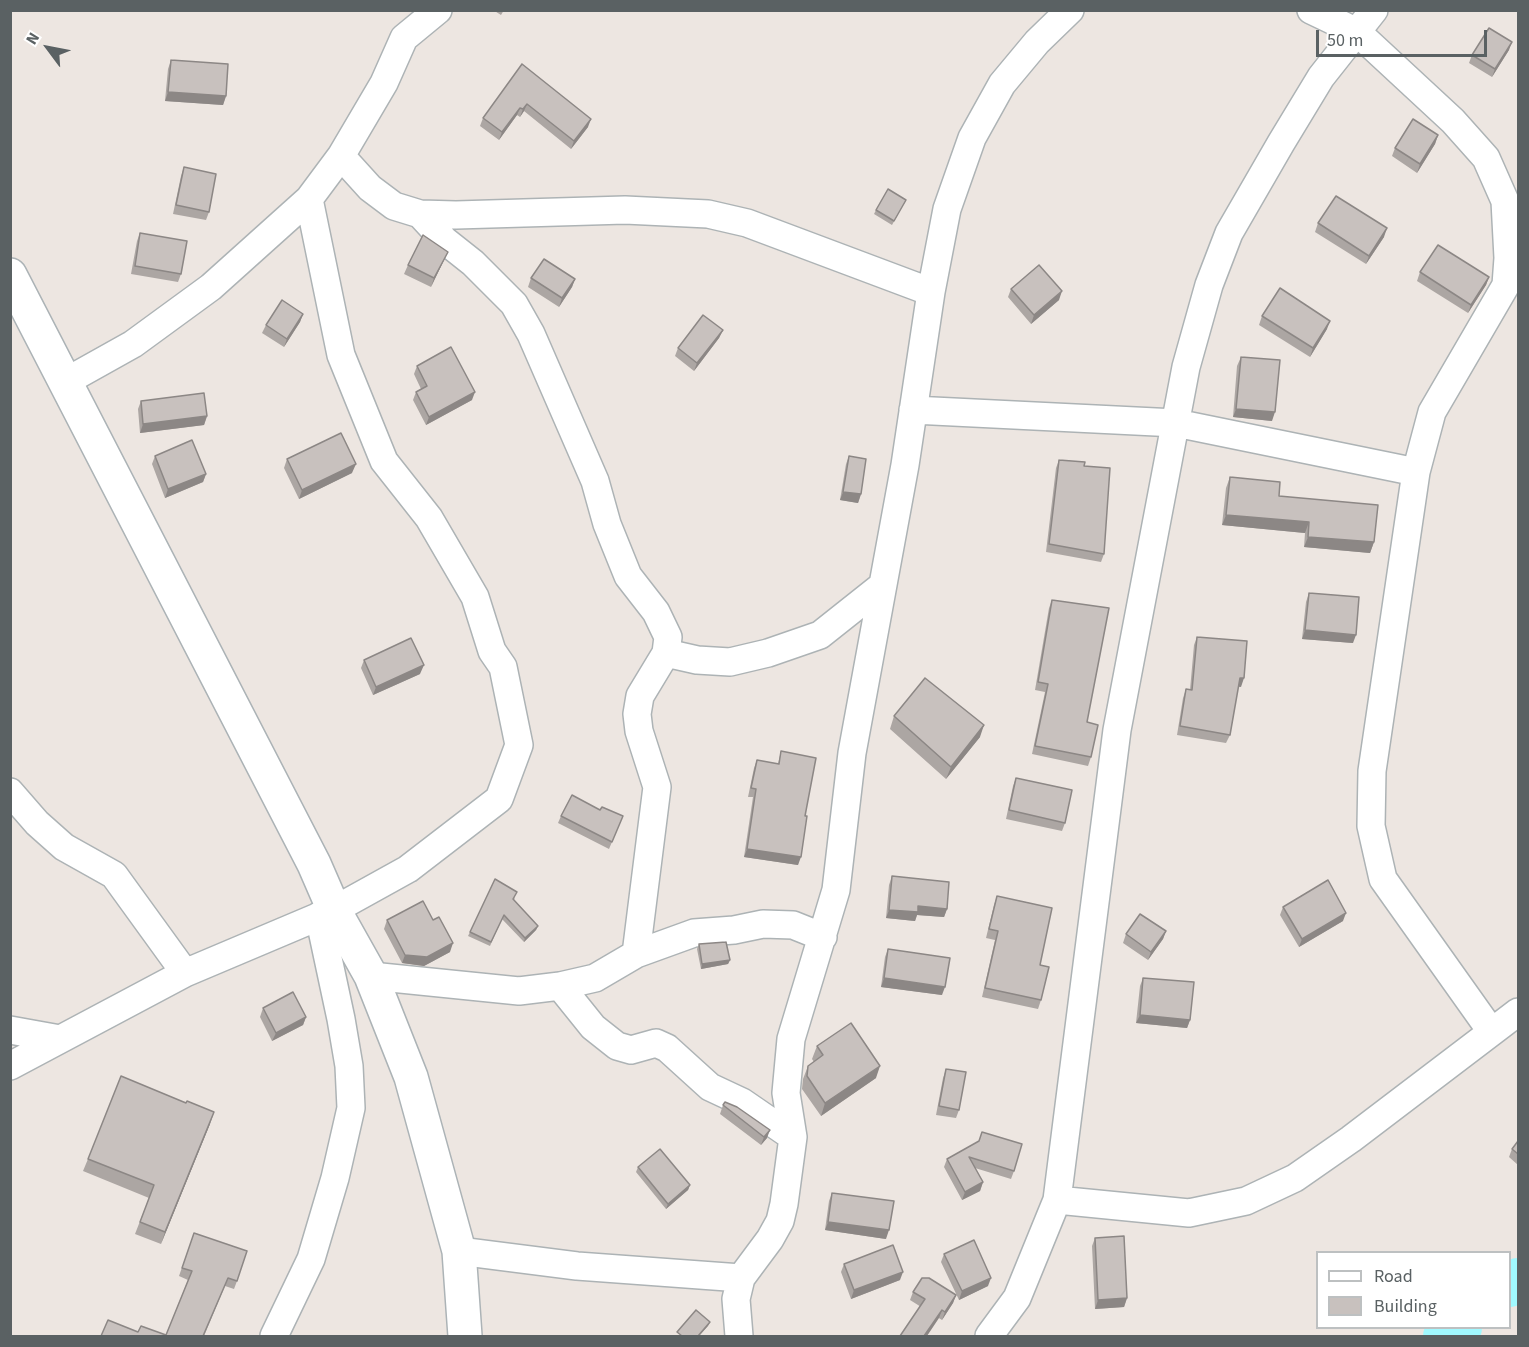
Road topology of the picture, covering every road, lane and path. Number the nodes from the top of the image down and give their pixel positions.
1 (438, 10) edge
2 (1070, 10) edge
3 (1311, 10) edge
4 (1374, 10) edge
5 (1357, 32) junction
6 (341, 156) junction
7 (1510, 196) edge
8 (309, 199) junction
9 (420, 214) junction
10 (10, 275) edge
11 (931, 292) junction
12 (64, 382) junction
13 (913, 410) junction
14 (1176, 423) junction
15 (1416, 472) junction
16 (883, 585) junction
17 (666, 653) junction
18 (10, 792) edge
19 (327, 913) junction
20 (823, 937) junction
21 (636, 954) junction
22 (185, 974) junction
23 (371, 976) junction
24 (560, 986) junction
25 (1518, 1012) edge
26 (10, 1030) edge
27 (1491, 1031) junction
28 (60, 1039) junction
29 (10, 1066) edge
30 (793, 1137) junction
31 (1056, 1200) junction
32 (459, 1251) junction
33 (741, 1278) junction
34 (274, 1336) edge
35 (465, 1336) edge
36 (740, 1336) edge
37 (989, 1336) edge

1 - 6 street
2 - 11 street
3 - 5 street
4 - 5 street
5 - 7 street
5 - 14 street
6 - 8 street
6 - 9 street
7 - 15 street
8 - 12 street
8 - 19 street
9 - 11 street
9 - 17 street
10 - 12 street
11 - 13 street
12 - 19 street
13 - 14 street
13 - 16 street
14 - 15 street
14 - 31 street
15 - 27 street
16 - 17 street
16 - 20 street
17 - 21 street
18 - 22 street
19 - 22 street
19 - 23 street
19 - 34 street
20 - 21 street
20 - 30 street
21 - 24 street
22 - 28 street
23 - 24 street
23 - 32 street
24 - 30 street
25 - 27 street
26 - 28 street
27 - 31 street
28 - 29 street
30 - 33 street
31 - 37 street
32 - 33 street
32 - 35 street
33 - 36 street

